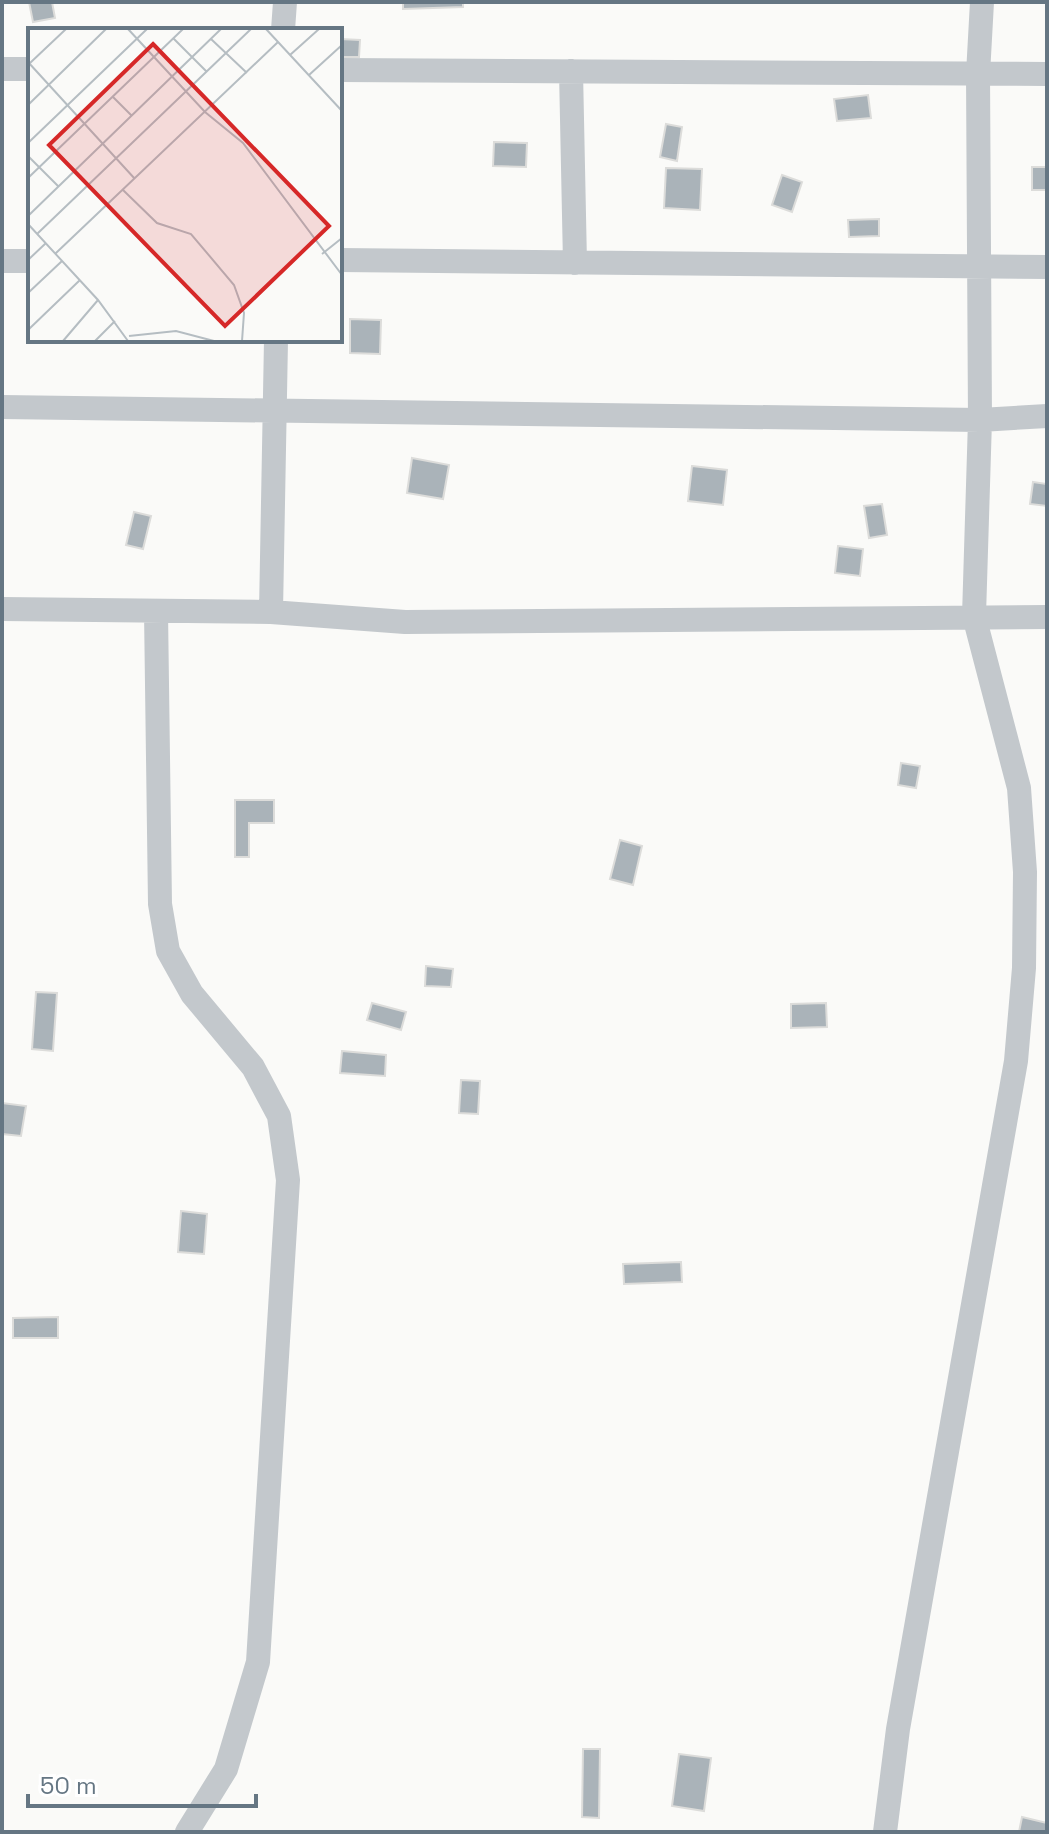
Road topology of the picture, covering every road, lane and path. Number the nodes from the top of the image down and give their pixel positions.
1 (285, 2) edge
2 (982, 2) edge
3 (283, 28) edge
4 (2, 69) edge
5 (28, 69) edge
6 (342, 70) edge
7 (571, 71) junction
8 (978, 74) junction
9 (1047, 74) edge
10 (342, 260) edge
11 (2, 261) edge
12 (28, 261) edge
13 (575, 263) junction
14 (980, 267) junction
15 (1047, 267) edge
16 (276, 342) edge
17 (2, 407) edge
18 (274, 409) junction
19 (1047, 416) edge
20 (980, 420) junction
21 (2, 609) edge
22 (156, 611) junction
23 (271, 612) junction
24 (974, 616) junction
25 (1047, 617) edge
26 (187, 1832) edge
27 (885, 1832) edge

1 - 3 street
2 - 8 street
4 - 5 street
6 - 7 street
7 - 8 street
7 - 13 street
8 - 9 street
8 - 14 street
10 - 13 street
11 - 12 street
13 - 14 street
14 - 15 street
14 - 20 street
16 - 18 street
17 - 18 street
18 - 20 street
18 - 23 street
19 - 20 street
20 - 24 street
21 - 22 street
22 - 23 street
22 - 26 street
23 - 24 street
24 - 25 street
24 - 27 street

